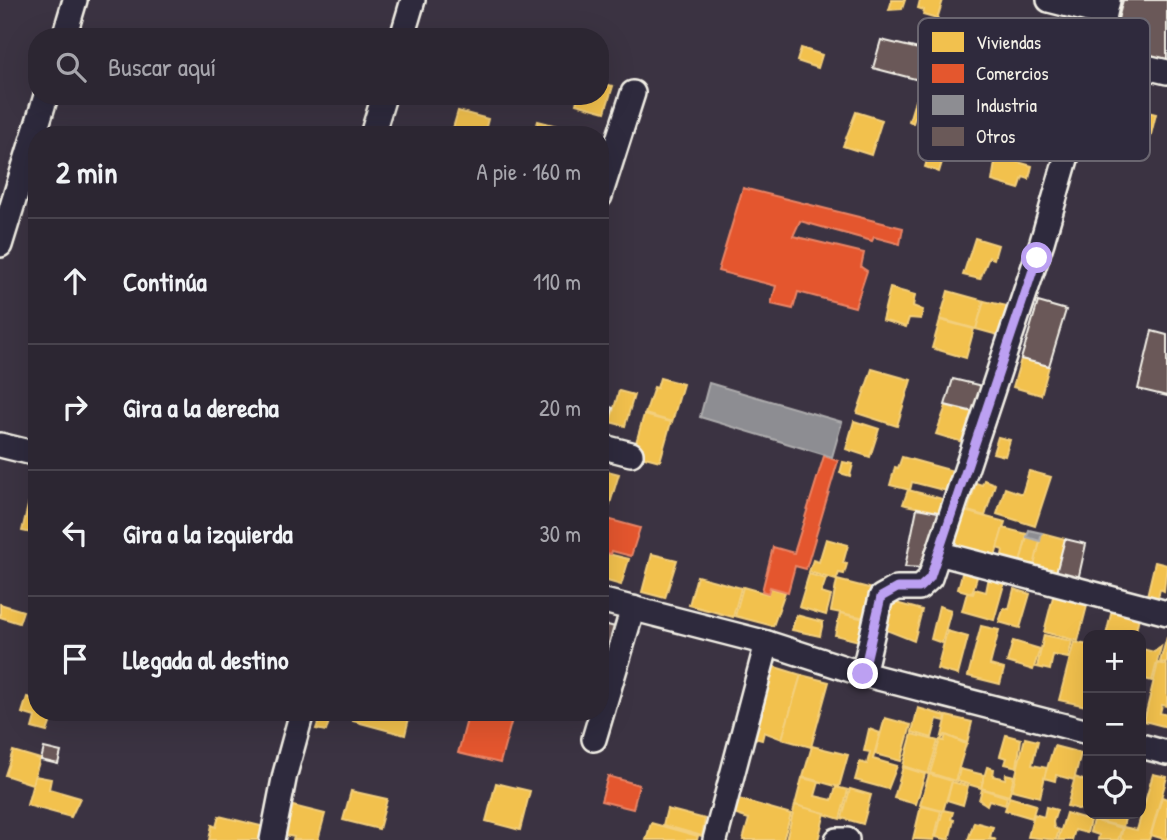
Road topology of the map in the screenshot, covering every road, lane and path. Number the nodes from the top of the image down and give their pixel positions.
1 (75, 0) edge
2 (413, 0) edge
3 (1049, 0) edge
4 (1106, 7) edge
5 (67, 28) edge
6 (405, 28) edge
7 (633, 93) dead end
8 (43, 105) edge
9 (381, 105) edge
10 (37, 126) edge
11 (375, 126) edge
12 (28, 154) edge
13 (1065, 161) edge
14 (609, 168) edge
15 (0, 245) edge
16 (0, 445) edge
17 (609, 448) edge
18 (28, 452) edge
19 (631, 454) dead end
20 (938, 553) junction
21 (609, 602) edge
22 (633, 608) junction
23 (1167, 612) edge
24 (767, 643) junction
25 (863, 674) junction
26 (609, 689) edge
27 (300, 721) edge
28 (599, 721) edge
29 (1083, 731) edge
30 (594, 739) dead end
31 (1146, 747) edge
32 (1167, 753) edge
33 (272, 840) edge
34 (715, 840) edge
35 (837, 840) edge
36 (847, 840) edge

1 - 5 street
2 - 6 street
3 - 4 street
7 - 14 street
8 - 10 street
9 - 11 street
12 - 15 street
13 - 20 street
16 - 18 street
17 - 19 street
20 - 23 street
20 - 25 street
21 - 22 street
22 - 24 street
22 - 26 street
24 - 25 street
24 - 34 street
25 - 29 street
27 - 33 street
28 - 30 street
31 - 32 street
35 - 36 street

